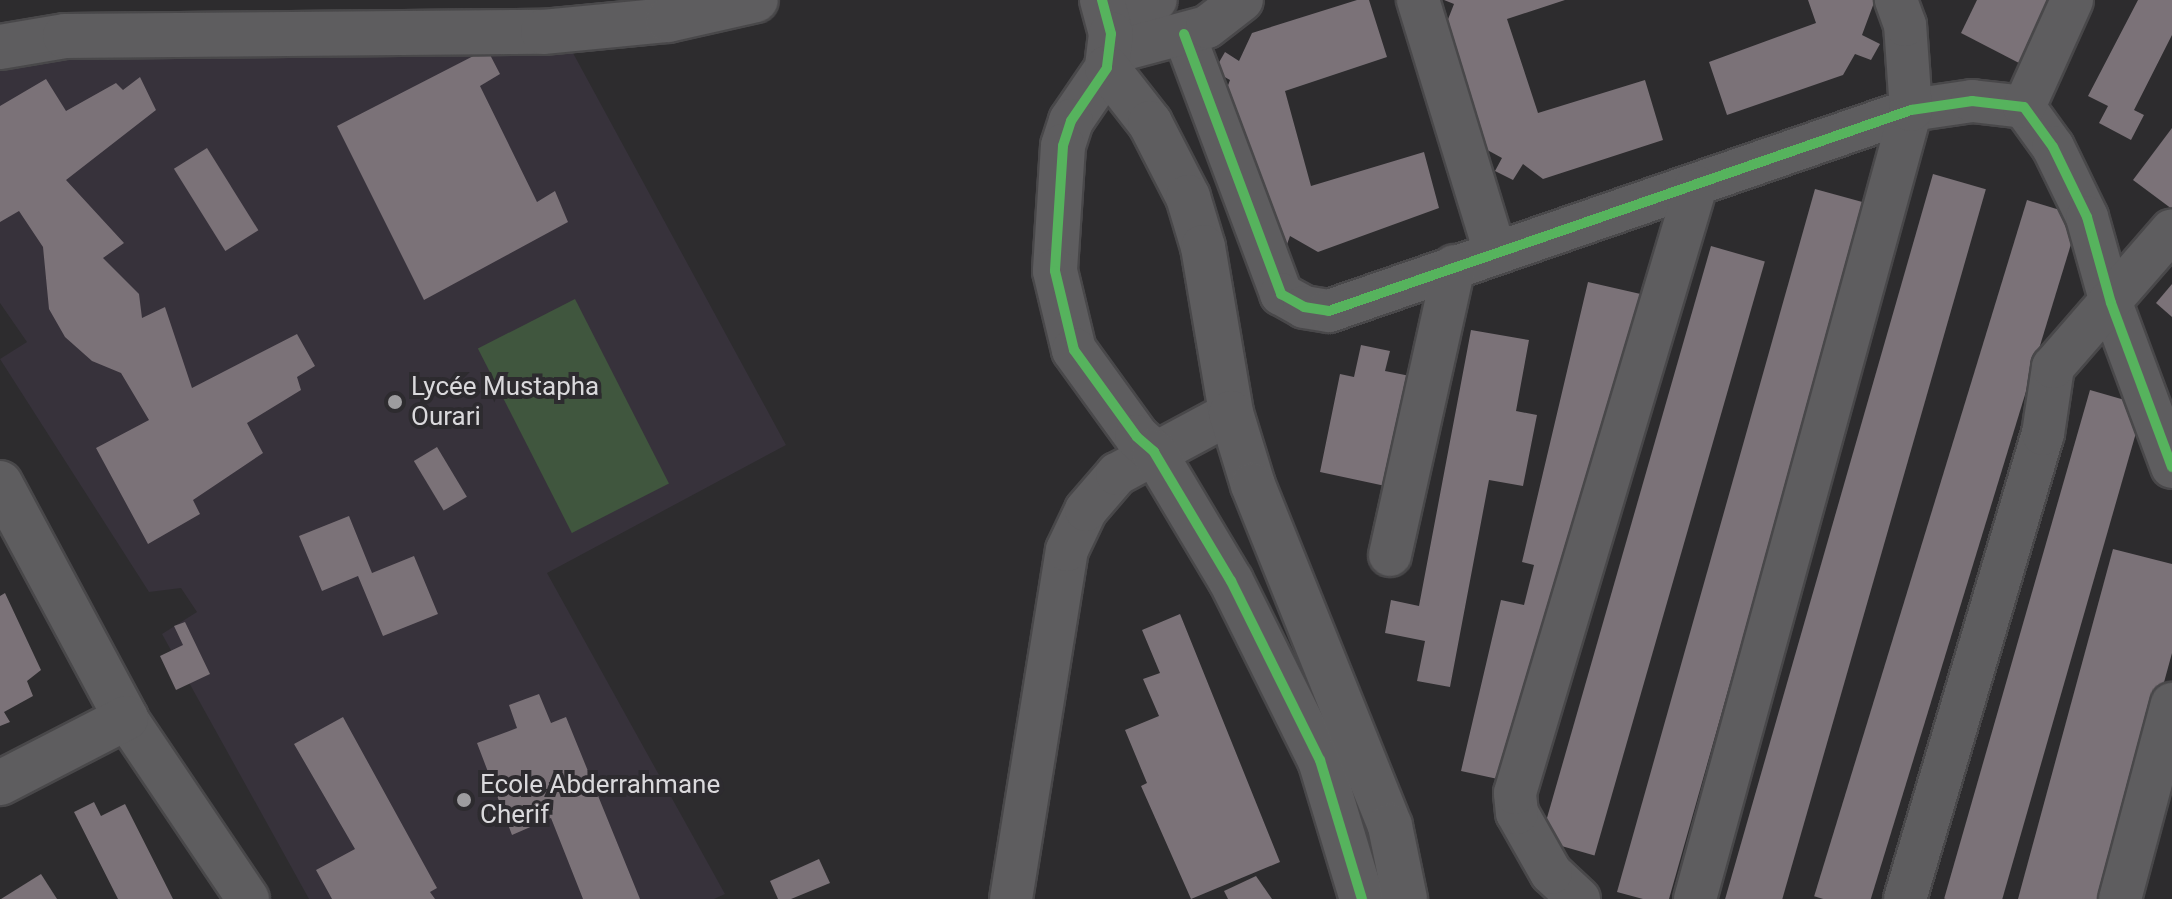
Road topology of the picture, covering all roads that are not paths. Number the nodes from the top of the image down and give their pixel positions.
1 (756, 0) edge
2 (1156, 0) edge
3 (1242, 0) edge
4 (1418, 0) edge
5 (1896, 0) edge
6 (2072, 0) edge
7 (1107, 34) edge
8 (1184, 34) junction
9 (0, 47) edge
10 (2024, 107) junction
11 (1911, 110) junction
12 (1696, 186) junction
13 (2172, 230) edge
14 (1495, 252) junction
15 (1454, 266) junction
16 (2111, 303) junction
17 (1231, 413) junction
18 (1154, 452) junction
19 (2172, 467) edge
20 (0, 483) edge
21 (1390, 555) dead end
22 (2172, 704) edge
23 (126, 718) junction
24 (0, 783) edge
25 (248, 899) edge
26 (1011, 899) edge
27 (1362, 899) edge
28 (1405, 899) edge
29 (1579, 899) edge
30 (1695, 899) edge
31 (1905, 899) edge
32 (2120, 899) edge

1 - 9 street
2 - 7 street
3 - 8 street
4 - 14 street
5 - 11 street
6 - 10 street
7 - 8 street
7 - 17 street
7 - 18 street
8 - 15 street
10 - 11 street
10 - 16 street
11 - 12 street
11 - 30 street
12 - 14 street
12 - 29 street
13 - 16 street
14 - 15 street
15 - 21 street
16 - 19 street
16 - 31 street
17 - 18 street
17 - 28 street
18 - 26 street
18 - 27 street
20 - 23 street
22 - 32 street
23 - 24 street
23 - 25 street

